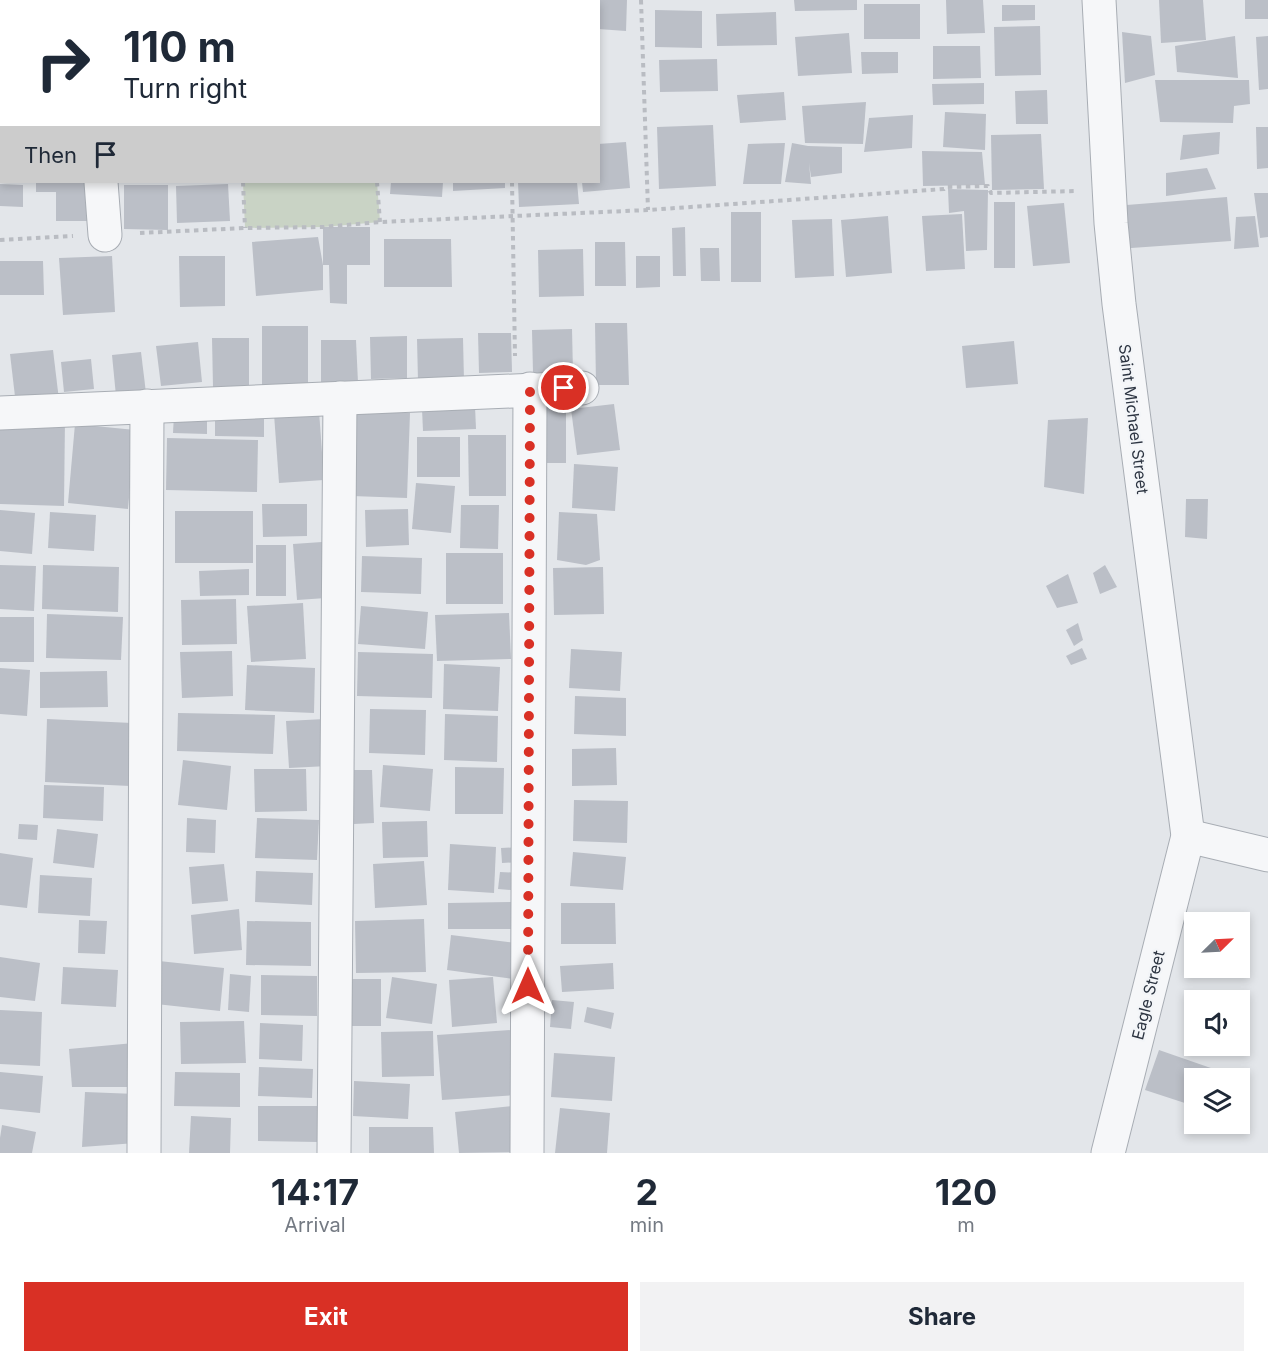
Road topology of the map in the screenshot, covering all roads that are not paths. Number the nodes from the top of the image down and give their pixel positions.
1 (1099, 0) edge
2 (102, 183) edge
3 (105, 235) road end
4 (582, 388) dead end
5 (523, 389) junction
6 (340, 398) junction
7 (147, 406) junction
8 (0, 413) edge
9 (1188, 836) junction
10 (1268, 855) edge
11 (144, 1153) edge
12 (334, 1153) edge
13 (527, 1153) edge
14 (1108, 1153) edge

1 - 9 street, Saint Michael Street
2 - 3 street
4 - 5 street
5 - 6 street
5 - 13 street
6 - 7 street
6 - 12 street
7 - 8 street
7 - 11 street
9 - 10 street
9 - 14 street, Eagle Street

